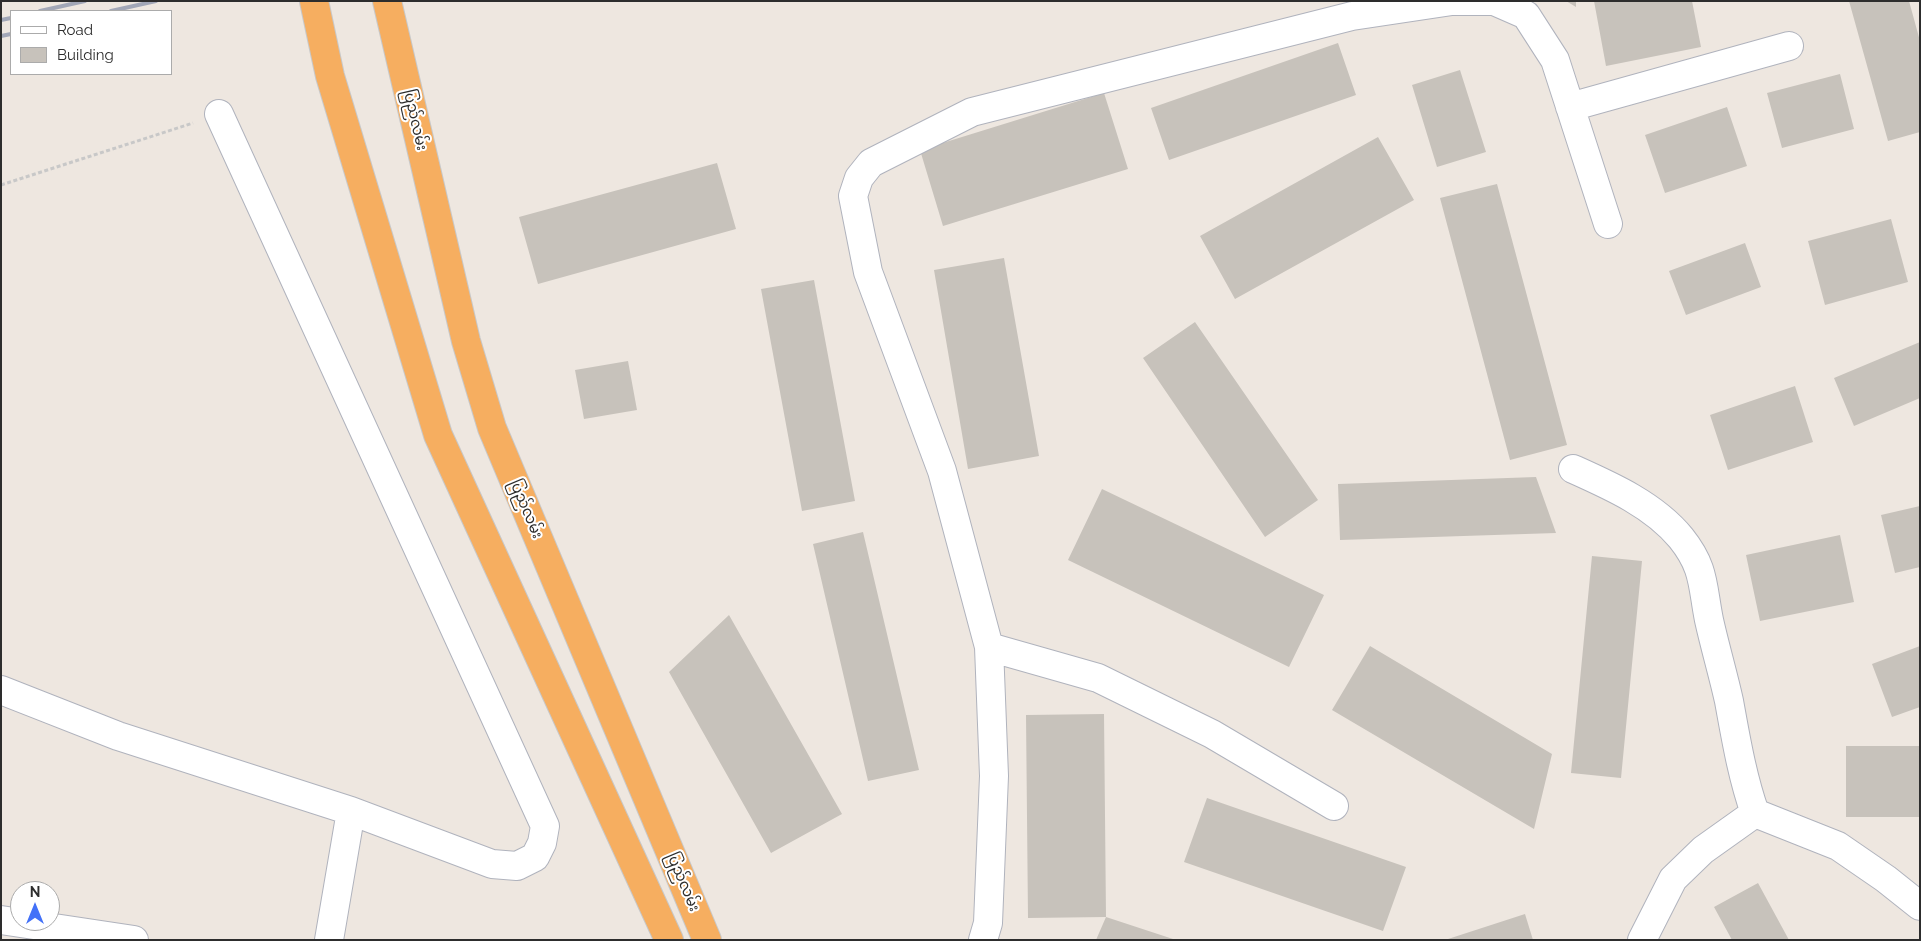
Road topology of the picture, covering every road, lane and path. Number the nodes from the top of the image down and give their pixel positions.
1 (314, 1) edge
2 (387, 1) edge
3 (1789, 46) dead end
4 (1570, 107) junction
5 (219, 114) joint
6 (1, 185) edge
7 (1608, 224) dead end
8 (1573, 469) dead end
9 (989, 647) junction
10 (1, 690) edge
11 (1334, 806) dead end
12 (351, 811) junction
13 (1755, 812) junction
14 (1920, 906) edge
15 (1, 920) edge
16 (134, 940) edge
17 (328, 940) edge
18 (669, 940) edge
19 (708, 940) edge
20 (983, 940) edge
21 (1642, 940) edge

1 - 18 highway
2 - 19 highway, ပြည်လမ်း
3 - 4 street
4 - 7 street
4 - 9 street
5 - 6 path
5 - 12 street
8 - 13 street
9 - 11 street
9 - 20 street
10 - 12 street
12 - 17 street
13 - 14 street
13 - 21 street
15 - 16 street

